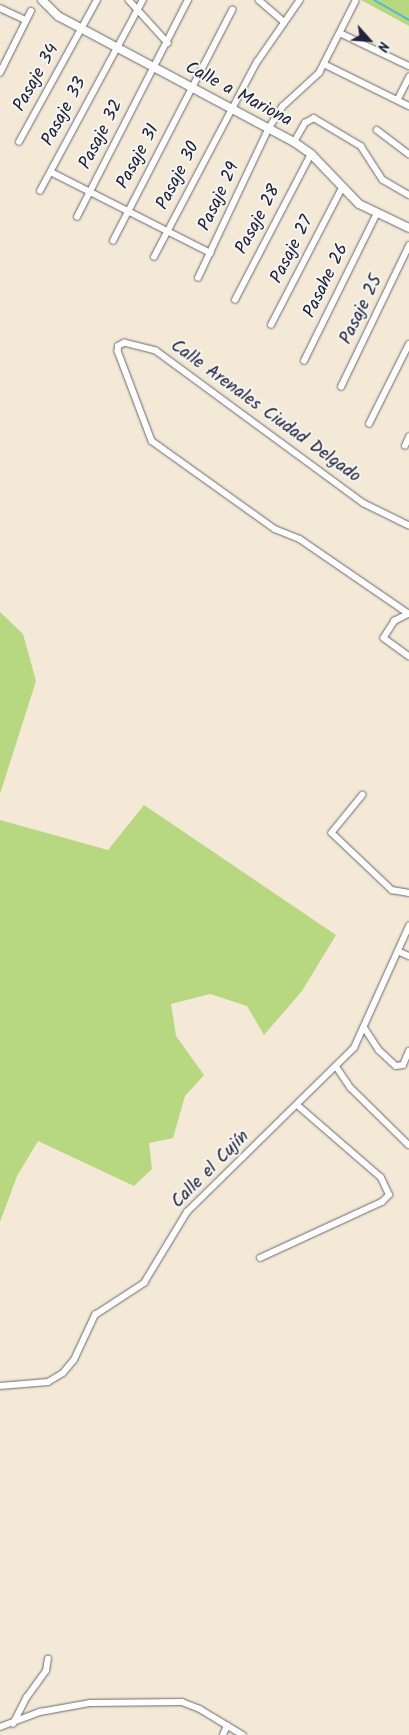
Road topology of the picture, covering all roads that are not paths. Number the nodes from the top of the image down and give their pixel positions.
1 (97, 0) edge
2 (129, 0) edge
3 (142, 0) edge
4 (188, 0) edge
5 (259, 0) edge
6 (300, 0) edge
7 (45, 2) edge
8 (355, 2) dead end
9 (0, 8) edge
10 (137, 10) junction
11 (232, 10) dead end
12 (31, 11) dead end
13 (26, 20) junction
14 (283, 21) junction
15 (82, 28) junction
16 (340, 33) junction
17 (168, 43) junction
18 (117, 47) junction
19 (324, 64) junction
20 (409, 66) edge
21 (154, 68) junction
22 (0, 73) edge
23 (409, 77) edge
24 (193, 87) junction
25 (398, 99) junction
26 (409, 106) edge
27 (231, 108) junction
28 (269, 128) junction
29 (377, 130) dead end
30 (19, 142) dead end
31 (294, 142) junction
32 (311, 154) junction
33 (409, 154) edge
34 (50, 172) junction
35 (342, 188) junction
36 (40, 190) dead end
37 (90, 192) junction
38 (409, 195) edge
39 (128, 211) junction
40 (376, 215) junction
41 (77, 217) dead end
42 (409, 228) edge
43 (167, 231) junction
44 (113, 241) dead end
45 (409, 246) edge
46 (211, 253) junction
47 (154, 257) dead end
48 (198, 278) dead end
49 (235, 300) dead end
50 (271, 325) dead end
51 (409, 344) edge
52 (304, 361) dead end
53 (341, 387) dead end
54 (369, 424) dead end
55 (409, 438) edge
56 (405, 446) dead end
57 (409, 526) edge
58 (409, 614) edge
59 (409, 656) edge
60 (363, 795) dead end
61 (409, 893) edge
62 (409, 926) edge
63 (400, 952) junction
64 (409, 956) edge
65 (364, 1026) junction
66 (409, 1051) edge
67 (336, 1066) junction
68 (298, 1106) junction
69 (409, 1146) edge
70 (260, 1258) dead end
71 (0, 1386) edge
72 (48, 1659) dead end
73 (13, 1724) junction
74 (0, 1726) edge
75 (227, 1726) junction
76 (223, 1735) edge
77 (243, 1735) edge

1 - 15 street, Pasaje 34
2 - 10 street
3 - 10 street, Pasaje 33
4 - 17 street, Pasaje 32
5 - 14 street
6 - 14 street, Pasaje 30
7 - 15 main road, Calle a Mariona
8 - 16 street, Pasaje 29
9 - 13 street
10 - 17 street
10 - 18 street, Pasaje 33
11 - 24 street, Pasaje 31
12 - 13 street
13 - 22 street
14 - 27 street, Pasaje 30
15 - 18 main road, Calle a Mariona
15 - 30 street, Pasaje 34
16 - 19 street, Pasaje 29
16 - 20 street
17 - 21 street, Pasaje 32
18 - 21 main road, Calle a Mariona
18 - 34 street, Pasaje 33
19 - 25 street
19 - 28 street, Pasaje 29
21 - 24 main road, Calle a Mariona
21 - 37 street, Pasaje 32
23 - 25 street
24 - 27 main road, Calle a Mariona
24 - 39 street, Pasaje 31
25 - 26 street
27 - 28 main road, Calle a Mariona
27 - 43 street, Pasaje 30
28 - 31 main road, Calle a Mariona
28 - 46 street, Pasaje 29
29 - 33 street
31 - 32 main road, Calle a Mariona
31 - 38 street
32 - 35 main road, Calle a Mariona
32 - 49 street, Pasaje 28
34 - 36 street, Pasaje 33
34 - 37 street
35 - 40 main road, Calle a Mariona
35 - 50 street, Pasaje 27
37 - 39 street
37 - 41 street, Pasaje 32
39 - 43 street
39 - 44 street, Pasaje 31
40 - 42 main road, Calle a Mariona
40 - 52 street, Pasahe 26
43 - 46 street
43 - 47 street, Pasaje 30
45 - 53 street, Pasaje 25
46 - 48 street, Pasaje 29
51 - 54 street
55 - 56 street
57 - 58 street, Calle Arenales Ciudad Delgado
58 - 59 street
60 - 61 street
62 - 63 street, Calle el Cujín
63 - 64 street
63 - 65 street, Calle el Cujín
65 - 66 street
65 - 67 street, Calle el Cujín
67 - 68 street, Calle el Cujín
67 - 69 street
68 - 70 street
68 - 71 street, Calle el Cujín
72 - 73 street
73 - 74 street
73 - 75 street
75 - 76 street
75 - 77 street

